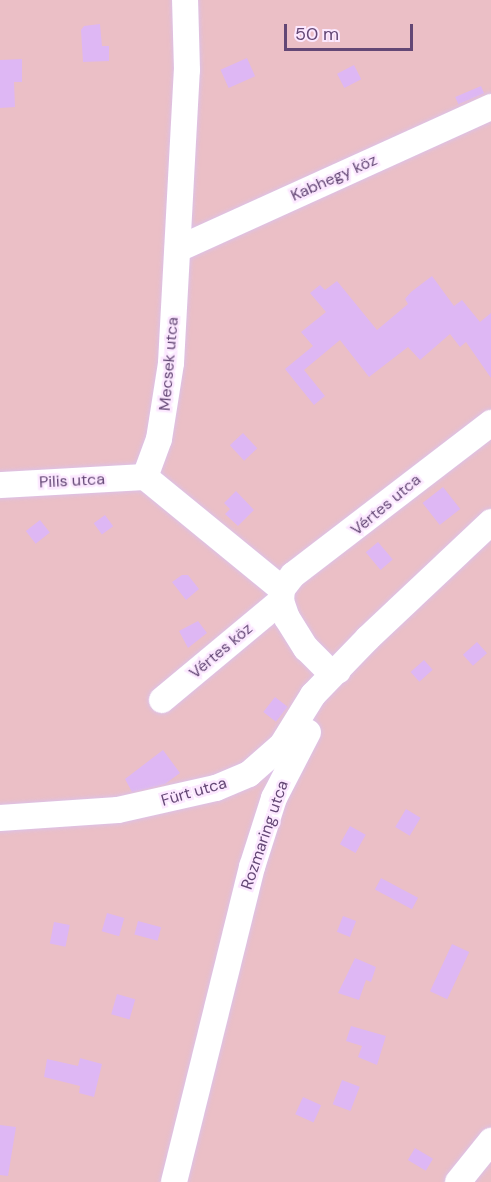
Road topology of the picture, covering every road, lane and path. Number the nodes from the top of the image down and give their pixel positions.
1 (185, 0) edge
2 (491, 107) edge
3 (178, 249) junction
4 (491, 423) edge
5 (145, 477) junction
6 (0, 485) edge
7 (491, 522) edge
8 (281, 595) junction
9 (338, 671) junction
10 (162, 700) dead end
11 (0, 818) edge
12 (491, 1141) edge
13 (174, 1182) edge
14 (458, 1182) edge

1 - 3 street, Mecsek utca
2 - 3 street, Kabhegy köz
3 - 5 street, Mecsek utca
4 - 8 street, Vértes utca
5 - 6 street, Pilis utca
5 - 8 street
7 - 9 street, Rozmaring utca
8 - 9 street
8 - 10 street, Vértes köz
9 - 11 street, Fürt utca
9 - 13 street, Rozmaring utca
12 - 14 street

